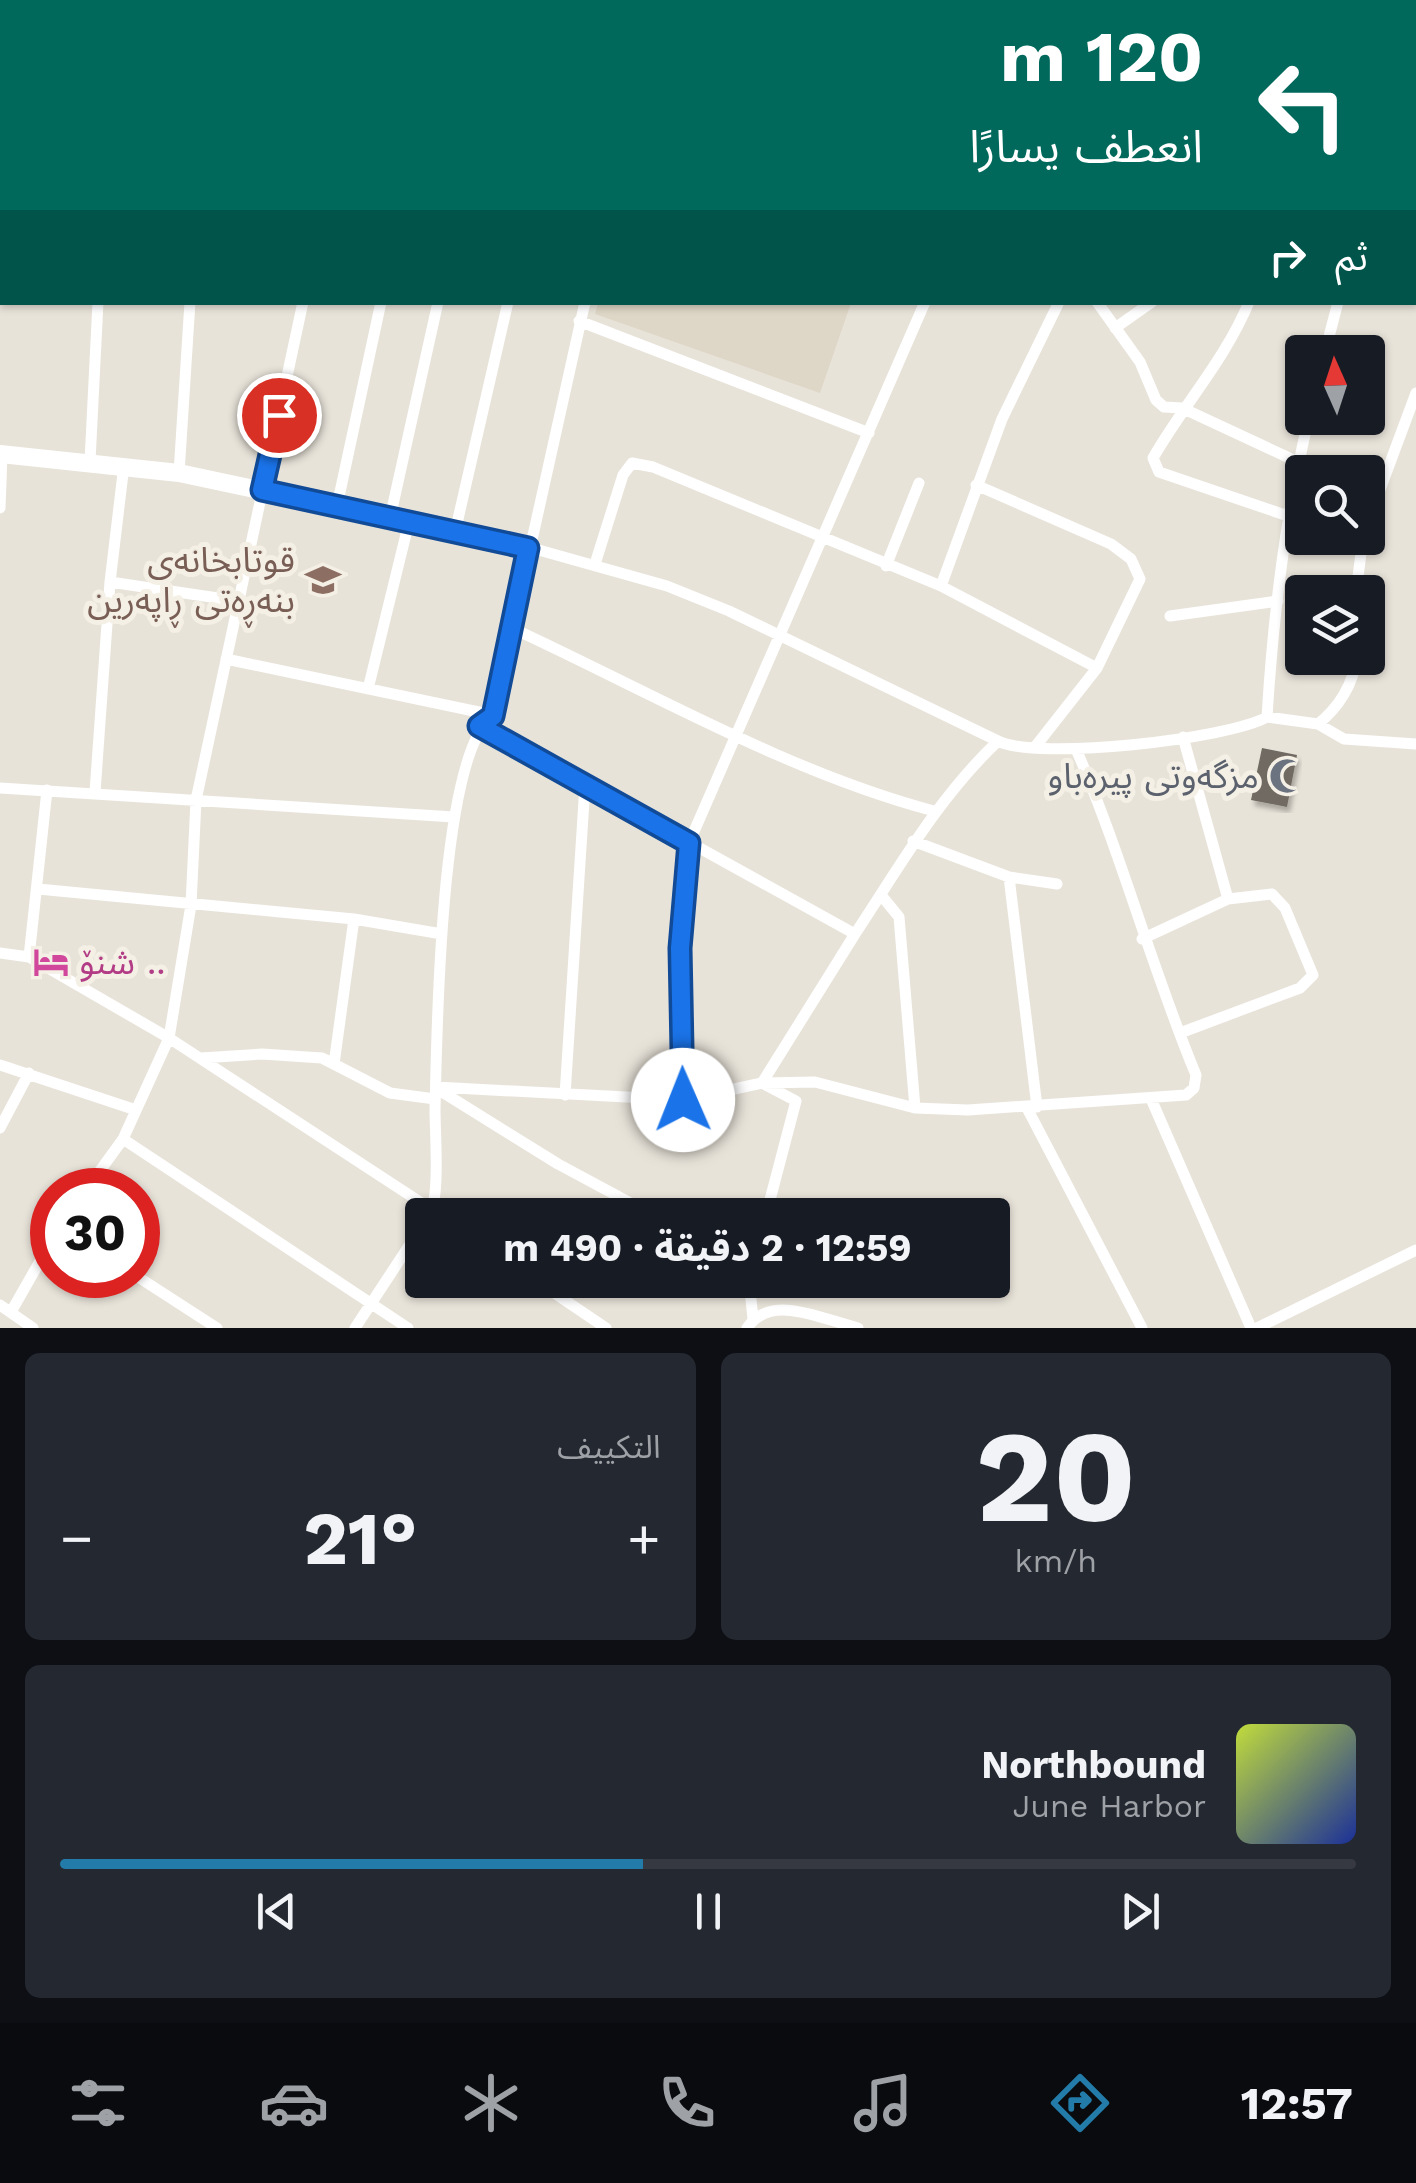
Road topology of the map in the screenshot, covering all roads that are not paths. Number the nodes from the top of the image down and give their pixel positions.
1 (98, 305) edge
2 (190, 305) edge
3 (303, 305) edge
4 (380, 305) edge
5 (437, 305) edge
6 (507, 305) edge
7 (584, 305) edge
8 (924, 305) edge
9 (1058, 305) edge
10 (1099, 305) edge
11 (1148, 305) edge
12 (1248, 305) edge
13 (1337, 305) edge
14 (579, 321) junction
15 (1115, 328) junction
16 (1330, 335) edge
17 (1416, 393) edge
18 (1182, 408) junction
19 (869, 433) junction
20 (1, 454) edge
21 (1285, 456) edge
22 (90, 461) junction
23 (124, 465) junction
24 (179, 473) junction
25 (1385, 476) edge
26 (919, 483) dead end
27 (976, 485) junction
28 (262, 490) junction
29 (337, 506) junction
30 (0, 508) edge
31 (1285, 515) edge
32 (400, 520) junction
33 (455, 532) junction
34 (825, 540) junction
35 (528, 548) junction
36 (1285, 555) edge
37 (594, 564) junction
38 (886, 566) junction
39 (110, 582) junction
40 (940, 586) junction
41 (238, 602) junction
42 (1278, 602) junction
43 (1170, 616) dead end
44 (514, 629) junction
45 (781, 637) junction
46 (226, 659) junction
47 (1097, 668) junction
48 (1351, 675) edge
49 (368, 689) junction
50 (493, 716) junction
51 (1267, 717) junction
52 (1318, 724) junction
53 (479, 726) junction
54 (740, 734) junction
55 (1183, 737) junction
56 (998, 741) junction
57 (1416, 744) edge
58 (1035, 747) junction
59 (1076, 749) junction
60 (585, 785) junction
61 (0, 788) edge
62 (47, 790) junction
63 (94, 792) junction
64 (196, 800) junction
65 (934, 811) junction
66 (454, 817) junction
67 (914, 841) junction
68 (689, 843) junction
69 (1009, 877) junction
70 (1057, 884) dead end
71 (38, 888) junction
72 (880, 896) junction
73 (1228, 899) junction
74 (191, 905) junction
75 (354, 919) junction
76 (442, 934) junction
77 (855, 934) junction
78 (1142, 939) junction
79 (0, 953) edge
80 (29, 957) junction
81 (1180, 1032) junction
82 (169, 1038) junction
83 (201, 1058) junction
84 (0, 1064) edge
85 (334, 1064) junction
86 (29, 1073) junction
87 (762, 1083) junction
88 (436, 1093) junction
89 (565, 1095) junction
90 (683, 1100) junction
91 (1152, 1101) junction
92 (915, 1108) junction
93 (1032, 1108) junction
94 (136, 1110) junction
95 (0, 1128) edge
96 (122, 1139) junction
97 (102, 1168) edge
98 (411, 1198) edge
99 (434, 1198) edge
100 (621, 1198) edge
101 (770, 1198) edge
102 (1416, 1250) edge
103 (405, 1252) edge
104 (30, 1273) edge
105 (160, 1291) edge
106 (562, 1298) edge
107 (749, 1298) edge
108 (372, 1303) junction
109 (6, 1308) edge
110 (750, 1323) edge
111 (34, 1328) edge
112 (216, 1328) edge
113 (356, 1328) edge
114 (408, 1328) edge
115 (606, 1328) edge
116 (858, 1328) edge
117 (1142, 1328) edge
118 (1254, 1328) edge

1 - 22 street
2 - 24 street
3 - 28 street
4 - 29 street
5 - 32 street
6 - 33 street
7 - 14 street
8 - 19 street
9 - 27 street
10 - 15 street
11 - 15 street
12 - 18 street
13 - 16 street
14 - 19 street
14 - 35 street
15 - 18 street
17 - 25 street
18 - 21 street
18 - 31 street
19 - 34 street
20 - 22 main road
20 - 30 street
22 - 23 main road
23 - 24 main road
23 - 39 street
24 - 28 main road
26 - 38 street
27 - 40 street
27 - 47 street
28 - 29 main road
28 - 41 street
29 - 32 main road
32 - 33 main road
32 - 49 street
33 - 35 main road
34 - 37 street
34 - 38 street
34 - 45 street
35 - 37 street
35 - 44 street
36 - 42 street
37 - 45 street
38 - 40 street
39 - 41 street
39 - 63 street
40 - 47 street
41 - 46 street
42 - 43 street
42 - 51 street
44 - 50 street
44 - 54 street
45 - 54 street
45 - 56 street
46 - 49 street
46 - 64 street
47 - 58 street
48 - 52 street
49 - 50 street
50 - 53 street
51 - 52 street
51 - 55 street
52 - 57 street
53 - 60 street
53 - 66 street
54 - 65 street
54 - 68 street
55 - 59 street
55 - 73 street
56 - 58 street
56 - 65 street
58 - 59 street
59 - 78 street
60 - 68 street
60 - 89 street
61 - 62 street
62 - 63 street
62 - 71 street
63 - 64 street
64 - 66 street
64 - 74 street
65 - 67 street
66 - 76 street
67 - 69 street
67 - 72 street
68 - 77 street
68 - 90 street
69 - 70 street
69 - 93 street
71 - 74 street
71 - 80 street
72 - 77 street
72 - 92 street
73 - 78 street
73 - 81 street
74 - 75 street
74 - 82 street
75 - 76 street
75 - 85 street
76 - 88 street
77 - 87 street
78 - 81 street
79 - 80 street
80 - 82 street
81 - 91 street
82 - 83 street
82 - 94 street
83 - 85 street
83 - 98 street
84 - 86 street
85 - 88 street
86 - 94 street
86 - 95 street
87 - 90 street
87 - 92 street
87 - 101 street
88 - 89 street
88 - 99 street
88 - 100 street
89 - 90 street
91 - 93 street
91 - 118 street
92 - 93 street
93 - 117 street
94 - 96 street
96 - 97 street
96 - 108 street
102 - 118 street
103 - 108 street
104 - 109 street
105 - 112 street
106 - 115 street
107 - 110 street
108 - 113 street
108 - 114 street
109 - 111 street
110 - 116 street

